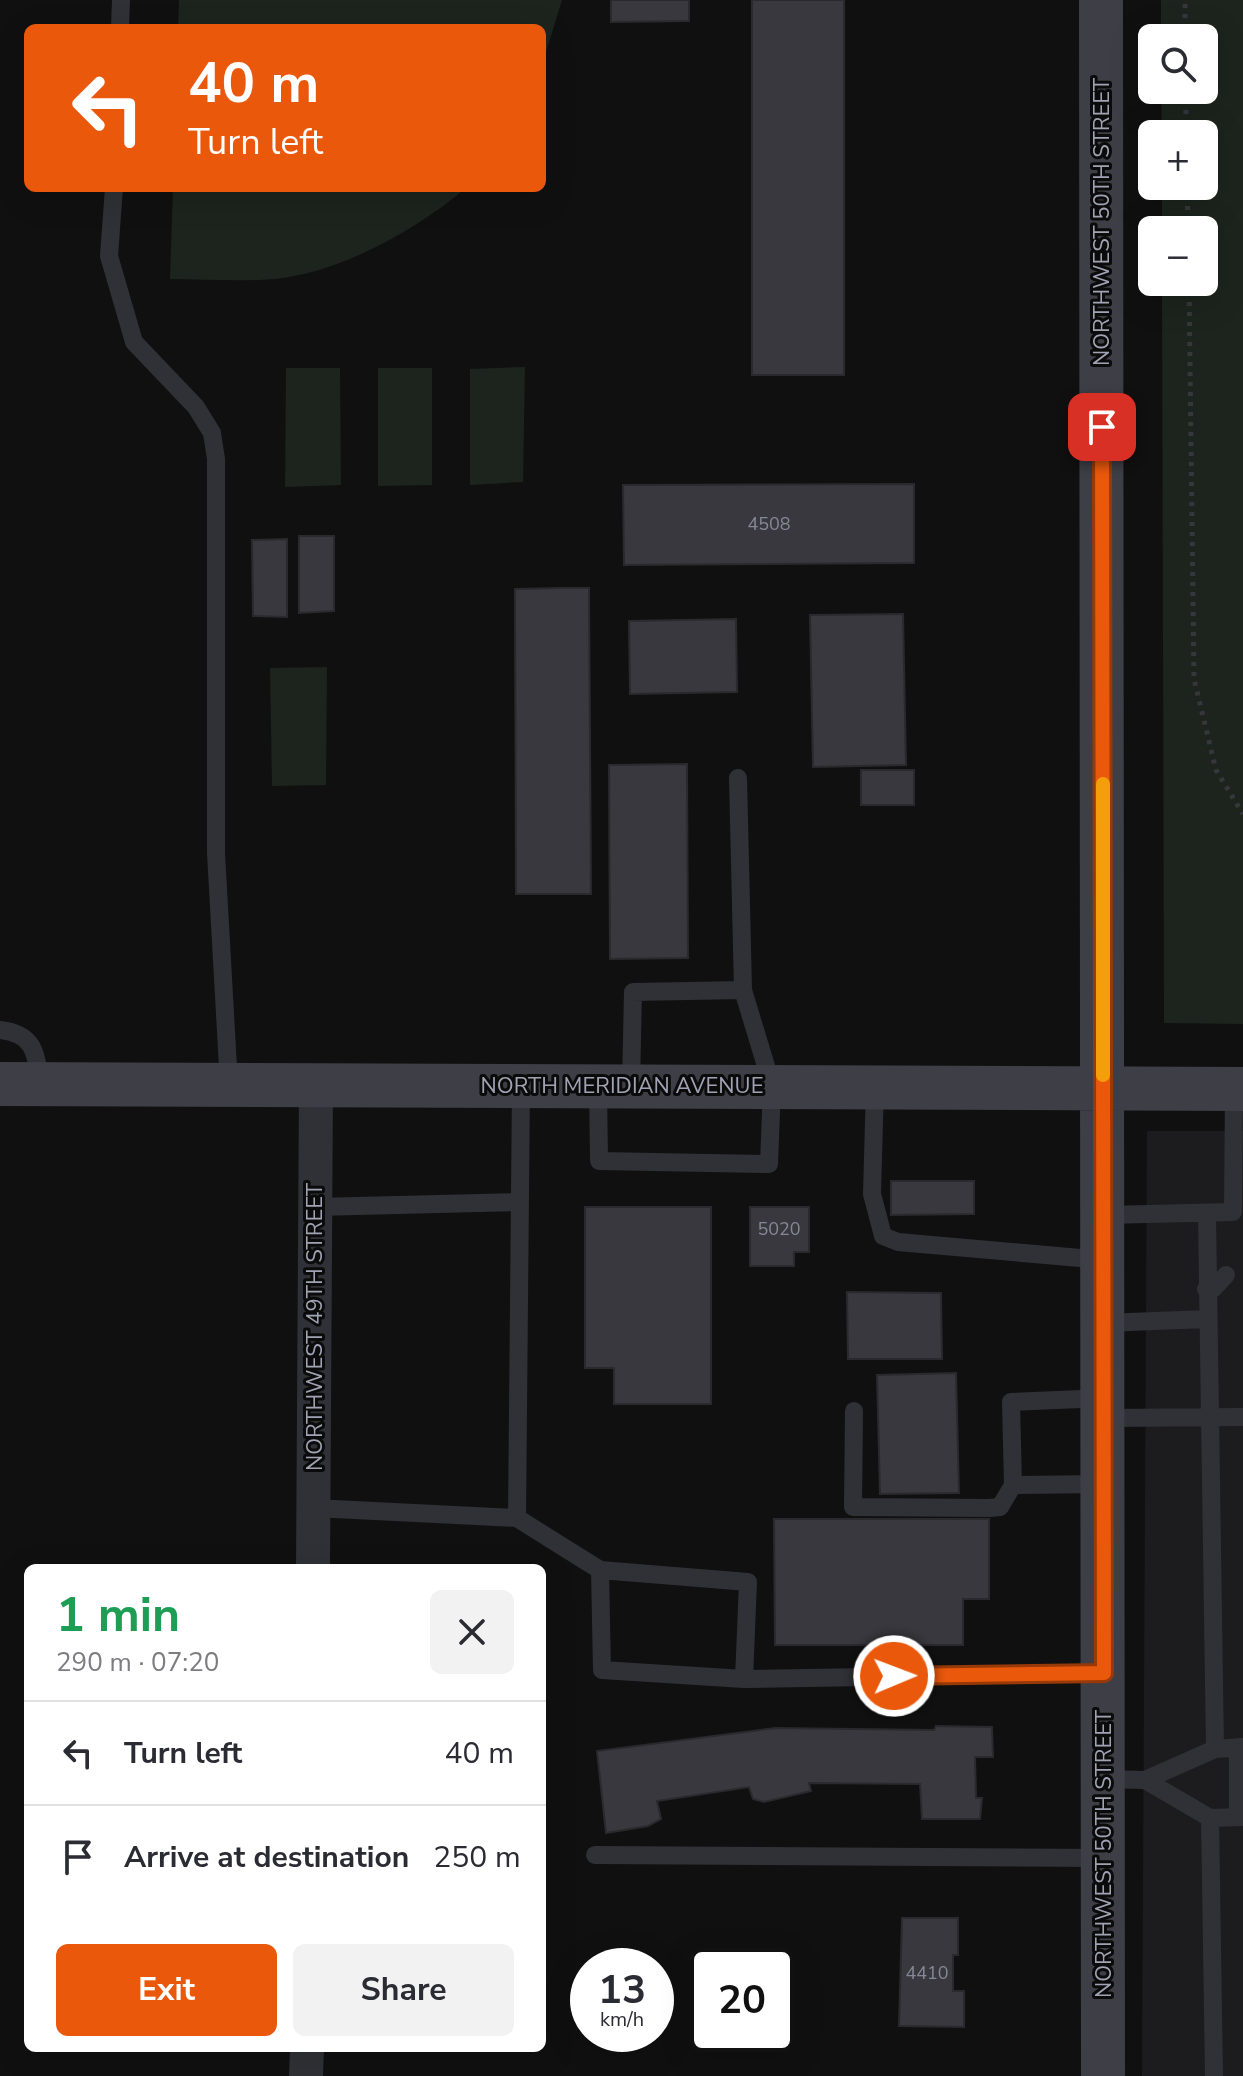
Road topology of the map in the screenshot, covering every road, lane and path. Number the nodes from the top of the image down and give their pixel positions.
1 (121, 0) edge
2 (1101, 0) edge
3 (1185, 0) edge
4 (120, 24) edge
5 (1185, 24) edge
6 (114, 192) edge
7 (1189, 296) edge
8 (738, 778) dead end
9 (1243, 814) edge
10 (743, 990) junction
11 (0, 1030) edge
12 (20, 1084) edge
13 (229, 1085) junction
14 (316, 1086) junction
15 (521, 1086) junction
16 (614, 1086) junction
17 (772, 1086) junction
18 (875, 1086) junction
19 (1103, 1088) junction
20 (1238, 1089) edge
21 (1238, 1177) edge
22 (520, 1202) junction
23 (315, 1207) junction
24 (1238, 1212) edge
25 (1105, 1215) junction
26 (1207, 1215) junction
27 (1105, 1260) junction
28 (1207, 1319) junction
29 (1104, 1323) junction
30 (1104, 1408) junction
31 (854, 1411) dead end
32 (1209, 1417) junction
33 (1243, 1417) edge
34 (1104, 1484) junction
35 (1013, 1485) junction
36 (314, 1508) junction
37 (517, 1518) junction
38 (313, 1564) edge
39 (600, 1570) junction
40 (1104, 1673) junction
41 (744, 1679) junction
42 (1240, 1747) edge
43 (1215, 1749) junction
44 (1124, 1780) junction
45 (1240, 1817) edge
46 (1210, 1818) junction
47 (595, 1855) dead end
48 (1104, 1858) junction
49 (307, 2052) edge
50 (306, 2076) edge
51 (1103, 2076) edge
52 (1214, 2076) edge

1 - 4 lane
2 - 19 main road, NORTHWEST 50TH STREET
3 - 5 path
6 - 13 lane
7 - 9 path
8 - 10 lane
10 - 16 lane
10 - 17 lane
11 - 12 lane
12 - 13 main road, NORTH MERIDIAN AVENUE
13 - 14 main road, NORTH MERIDIAN AVENUE
14 - 15 main road, NORTH MERIDIAN AVENUE
14 - 23 street, NORTHWEST 49TH STREET
15 - 16 main road, NORTH MERIDIAN AVENUE
15 - 22 lane
16 - 17 main road, NORTH MERIDIAN AVENUE
16 - 17 lane
17 - 18 main road, NORTH MERIDIAN AVENUE
18 - 19 main road, NORTH MERIDIAN AVENUE
18 - 27 lane
19 - 20 main road, NORTH MERIDIAN AVENUE
19 - 25 main road, NORTHWEST 50TH STREET
20 - 21 lane
21 - 24 lane
22 - 23 lane
22 - 37 lane
23 - 36 street, NORTHWEST 49TH STREET
24 - 26 lane
25 - 26 lane
25 - 27 main road, NORTHWEST 50TH STREET
26 - 28 lane
27 - 29 main road, NORTHWEST 50TH STREET
28 - 29 lane
28 - 32 lane
29 - 30 main road, NORTHWEST 50TH STREET
30 - 32 lane
30 - 34 main road, NORTHWEST 50TH STREET
30 - 35 lane
31 - 35 lane
32 - 33 lane
32 - 43 lane
34 - 35 lane
34 - 40 main road, NORTHWEST 50TH STREET
36 - 37 lane
36 - 38 street, NORTHWEST 49TH STREET
37 - 39 lane
39 - 41 lane
39 - 41 lane
40 - 41 lane
40 - 44 main road, NORTHWEST 50TH STREET
42 - 43 lane
42 - 45 lane
43 - 44 lane
44 - 46 lane
44 - 48 main road, NORTHWEST 50TH STREET
45 - 46 lane
46 - 52 lane
47 - 48 lane
48 - 51 main road, NORTHWEST 50TH STREET
49 - 50 street

